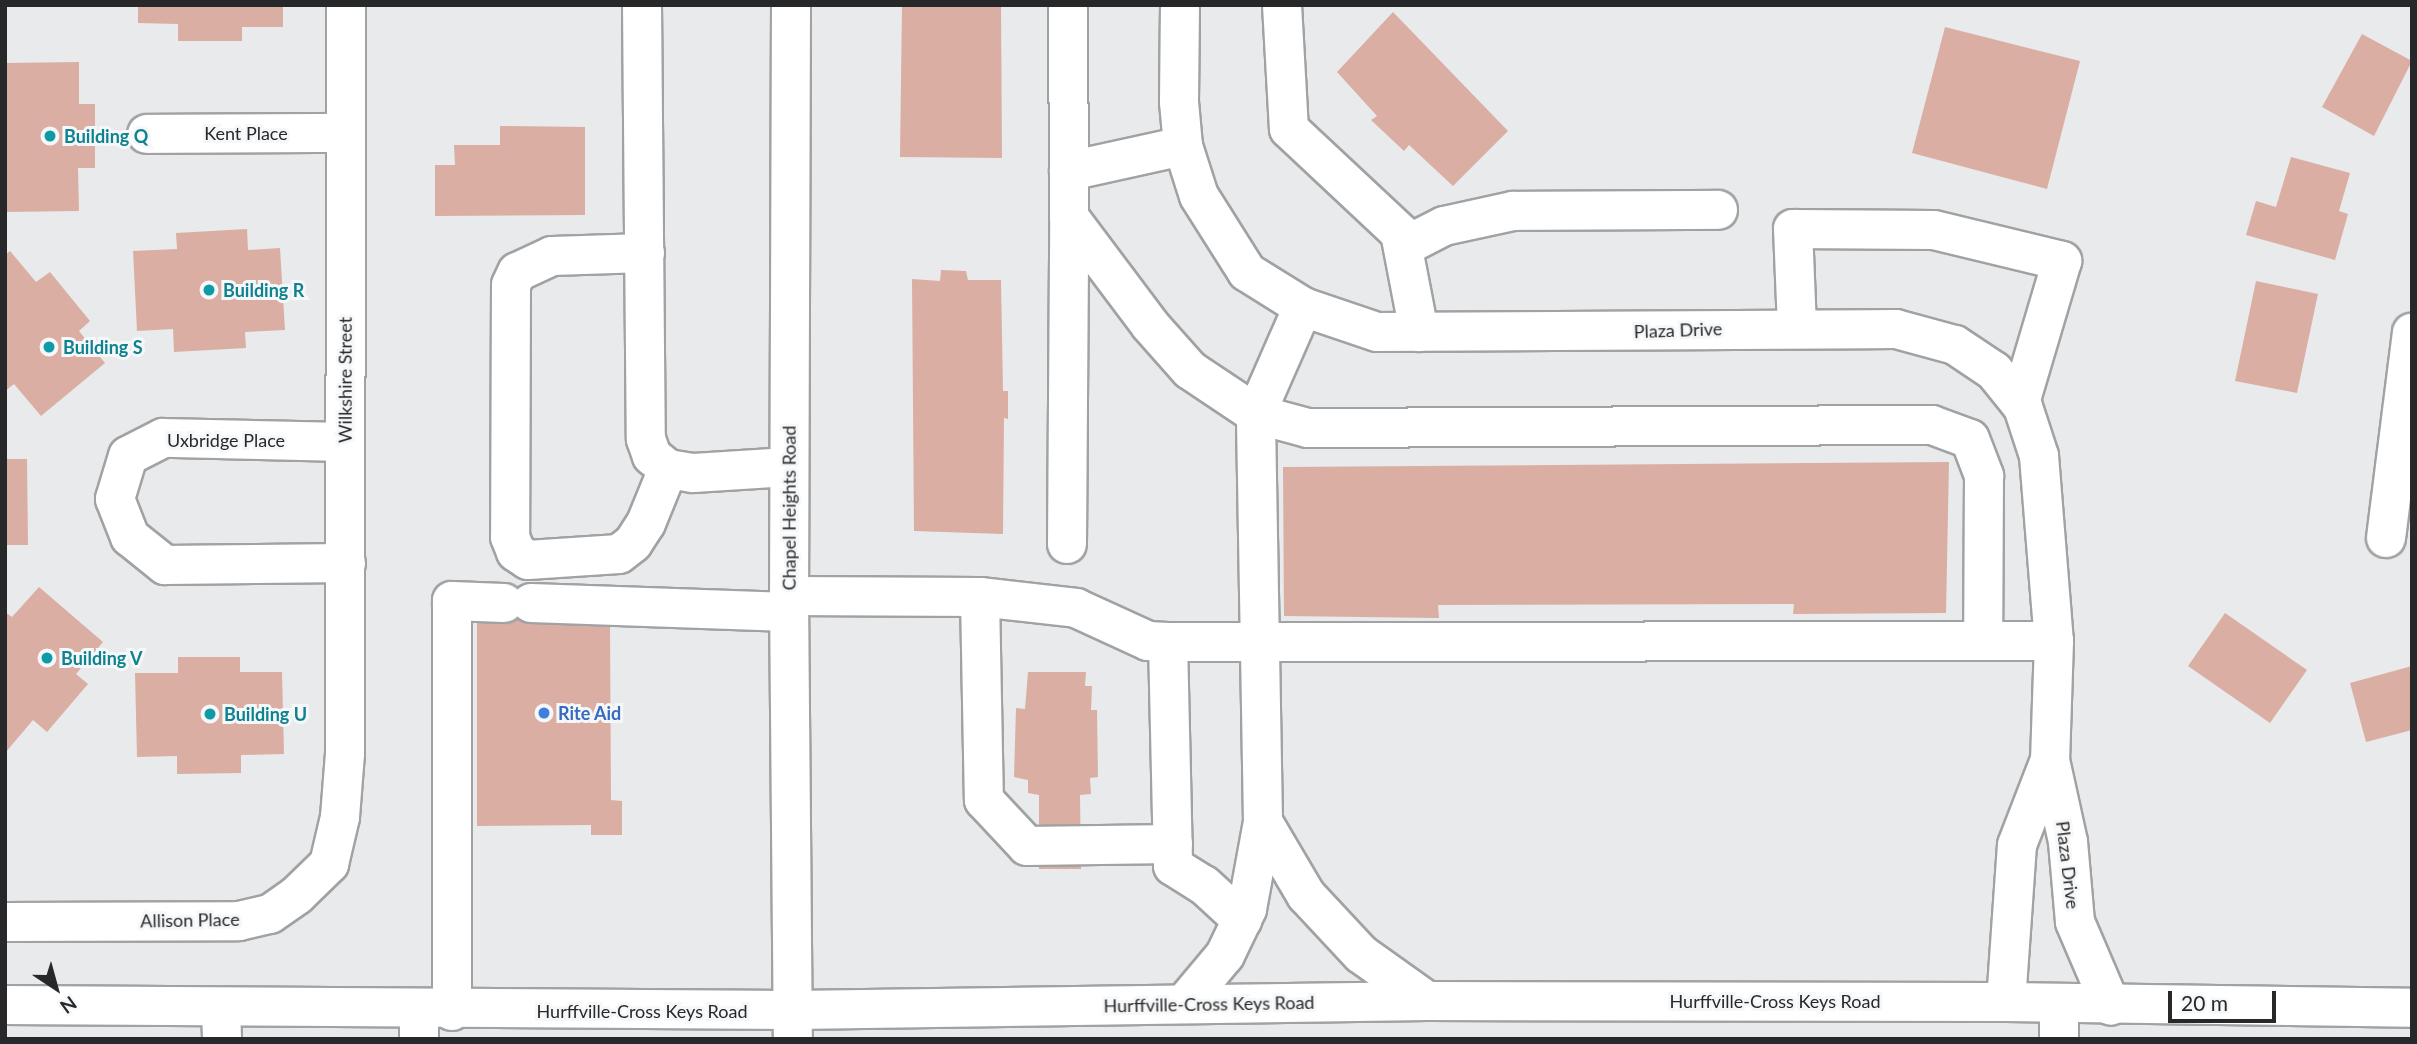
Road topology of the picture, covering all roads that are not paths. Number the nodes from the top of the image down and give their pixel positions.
1 (345, 5) edge
2 (642, 5) edge
3 (791, 5) edge
4 (1068, 5) edge
5 (1180, 5) edge
6 (1282, 5) edge
7 (346, 133) junction
8 (147, 134) dead end
9 (1184, 145) junction
10 (1069, 170) junction
11 (1718, 210) dead end
12 (1069, 218) junction
13 (1405, 246) junction
14 (645, 253) junction
15 (1303, 307) junction
16 (1797, 328) junction
17 (1419, 332) junction
18 (2412, 333) edge
19 (2020, 403) junction
20 (1256, 414) junction
21 (345, 442) junction
22 (789, 467) junction
23 (668, 469) junction
24 (2386, 538) dead end
25 (1067, 544) dead end
26 (345, 563) junction
27 (979, 597) junction
28 (789, 604) junction
29 (1983, 641) junction
30 (2054, 641) junction
31 (1168, 642) junction
32 (1257, 644) junction
33 (345, 754) joint
34 (2049, 760) junction
35 (1263, 822) junction
36 (1173, 855) junction
37 (1242, 920) junction
38 (5, 922) edge
39 (1427, 1001) junction
40 (2006, 1002) junction
41 (1184, 1004) junction
42 (5, 1006) edge
43 (2111, 1006) junction
44 (2412, 1008) edge
45 (430, 1020) edge
46 (2059, 1021) edge
47 (222, 1024) edge
48 (793, 1024) edge

1 - 7 street, Wilkshire Street
2 - 14 street
3 - 22 street, Chapel Heights Road
4 - 10 street
5 - 9 street, Plaza Drive
6 - 13 street
7 - 8 street, Kent Place
7 - 21 street, Wilkshire Street
9 - 10 street
9 - 15 street, Plaza Drive
10 - 12 street
11 - 13 street
12 - 20 street
12 - 25 street
13 - 17 street
14 - 23 street
14 - 23 street
15 - 17 street, Plaza Drive
15 - 20 street
16 - 17 street, Plaza Drive
16 - 19 street, Plaza Drive
16 - 19 street
18 - 24 street
19 - 30 street, Plaza Drive
20 - 29 street
20 - 32 street
21 - 26 street, Wilkshire Street
21 - 26 street, Uxbridge Place
22 - 23 street
22 - 28 street, Chapel Heights Road
26 - 33 street, Wilkshire Street
27 - 28 street
27 - 31 street
27 - 36 street
28 - 45 street
28 - 48 street, Chapel Heights Road
29 - 30 street
29 - 32 street
30 - 34 street, Plaza Drive
31 - 32 street
31 - 36 street
32 - 35 street
33 - 38 street, Allison Place
34 - 40 street, Plaza Drive
34 - 43 street, Plaza Drive
35 - 37 street
35 - 39 street
36 - 37 street
37 - 41 street
39 - 40 street, Hurffville-Cross Keys Road
39 - 41 street, Hurffville-Cross Keys Road
40 - 46 street, Hurffville-Cross Keys Road
41 - 48 street, Hurffville-Cross Keys Road
42 - 47 street, Hurffville-Cross Keys Road
43 - 44 street, Hurffville-Cross Keys Road
43 - 46 street, Hurffville-Cross Keys Road
45 - 47 street, Hurffville-Cross Keys Road
45 - 48 street, Hurffville-Cross Keys Road

